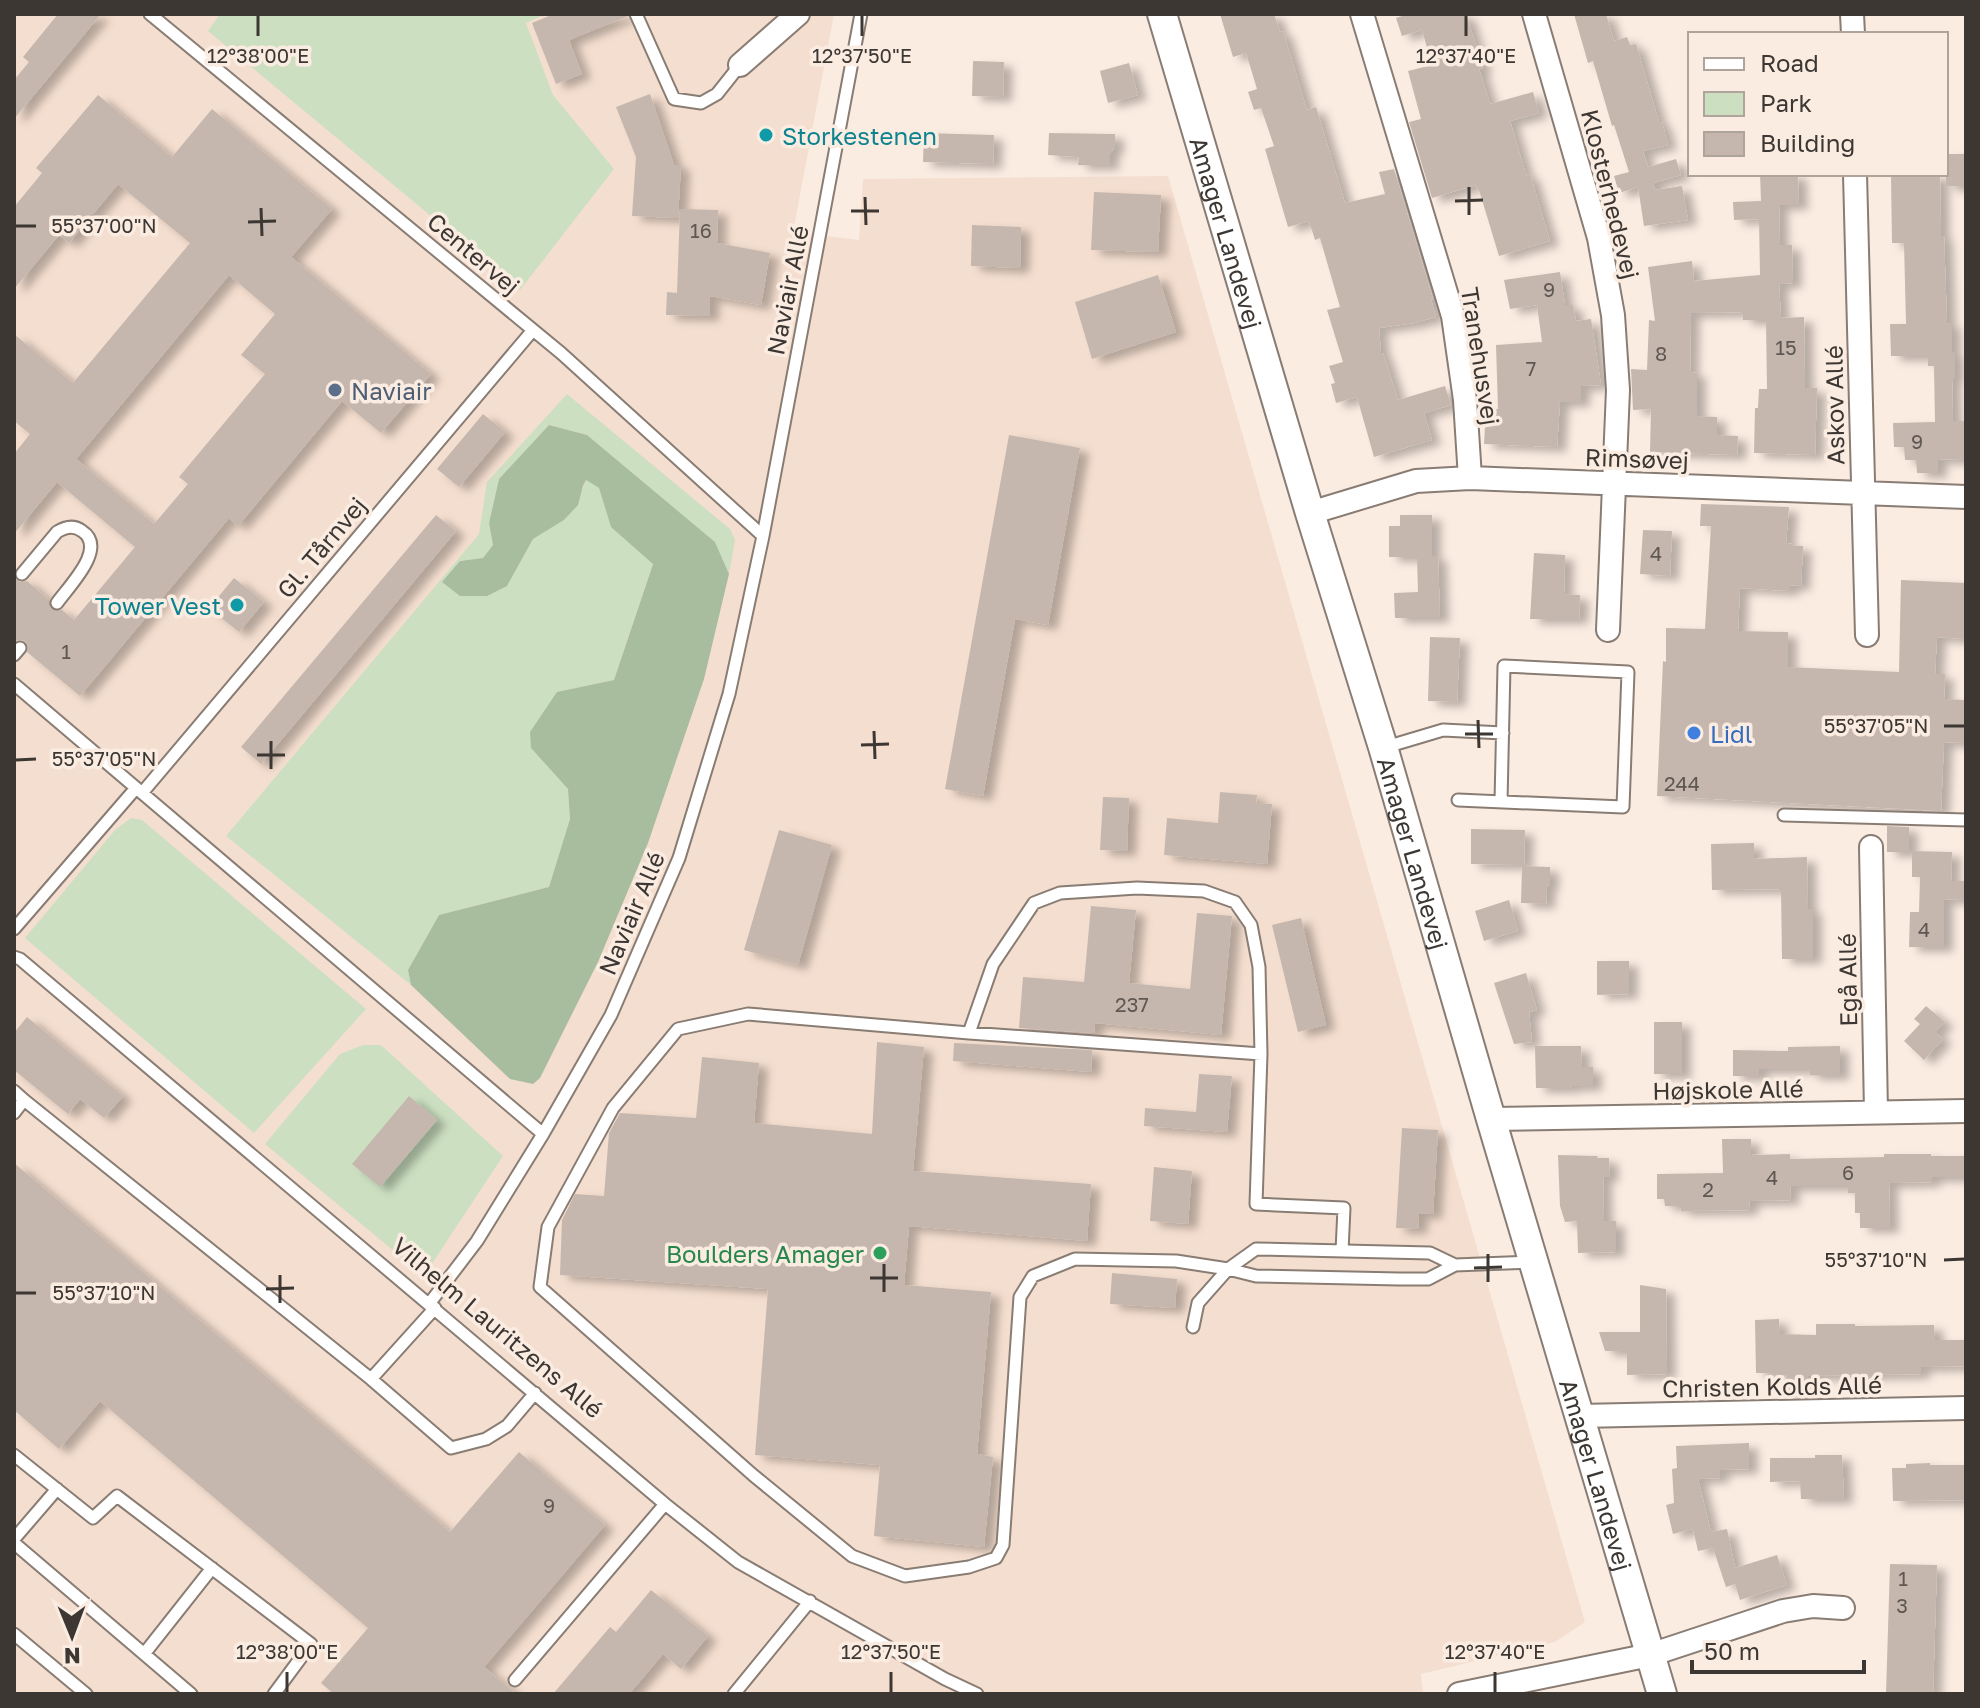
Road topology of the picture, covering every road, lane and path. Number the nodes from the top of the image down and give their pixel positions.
1 (150, 14) edge
2 (636, 14) edge
3 (861, 14) edge
4 (1162, 14) edge
5 (1362, 14) edge
6 (1534, 14) edge
7 (795, 15) edge
8 (740, 65) joint
9 (1855, 176) edge
10 (533, 330) junction
11 (1470, 478) junction
12 (1615, 482) junction
13 (1862, 492) junction
14 (1966, 497) edge
15 (1310, 513) junction
16 (763, 536) junction
17 (22, 574) dead end
18 (57, 603) dead end
19 (1608, 630) dead end
20 (1867, 635) dead end
21 (14, 684) edge
22 (1503, 733) junction
23 (1383, 747) junction
24 (139, 790) junction
25 (1458, 800) dead end
26 (1501, 802) junction
27 (1784, 815) dead end
28 (1966, 820) edge
29 (1871, 847) dead end
30 (14, 929) edge
31 (14, 957) edge
32 (969, 1033) junction
33 (1261, 1054) junction
34 (14, 1091) edge
35 (24, 1100) junction
36 (1966, 1111) edge
37 (1876, 1112) junction
38 (14, 1113) edge
39 (1491, 1119) junction
40 (543, 1134) junction
41 (1342, 1251) junction
42 (1533, 1262) junction
43 (1455, 1265) junction
44 (1228, 1269) junction
45 (432, 1306) junction
46 (1193, 1327) dead end
47 (371, 1379) junction
48 (535, 1393) junction
49 (1966, 1408) edge
50 (1579, 1416) junction
51 (14, 1455) edge
52 (57, 1489) junction
53 (665, 1504) junction
54 (14, 1541) edge
55 (212, 1568) junction
56 (810, 1601) junction
57 (1843, 1608) dead end
58 (14, 1634) edge
59 (144, 1654) junction
60 (1650, 1655) junction
61 (515, 1680) dead end
62 (86, 1694) edge
63 (191, 1694) edge
64 (274, 1694) edge
65 (734, 1694) edge
66 (977, 1694) edge
67 (1459, 1694) edge
68 (1662, 1694) edge

1 - 10 lane, Centervej
2 - 8 lane
3 - 16 lane, Naviair Allé
4 - 15 street, Amager Landevej
5 - 11 street, Tranehusvej
6 - 12 street, Klosterhedevej
7 - 8 street
9 - 13 street, Askov Allé
10 - 16 lane, Centervej
10 - 24 lane, Gl. Tårnvej
11 - 12 street, Rimsøvej
11 - 15 street, Rimsøvej
12 - 13 street, Rimsøvej
12 - 19 street, Klosterhedevej
13 - 14 street, Rimsøvej
13 - 20 street, Askov Allé
15 - 23 street, Amager Landevej
16 - 40 lane, Naviair Allé
17 - 18 lane
21 - 24 lane
22 - 23 lane
22 - 26 lane
22 - 26 lane
23 - 39 street, Amager Landevej
24 - 30 lane, Gl. Tårnvej
24 - 40 lane
25 - 26 lane
27 - 28 lane
29 - 37 street, Egå Allé
31 - 45 lane, Vilhelm Lauritzens Allé
32 - 33 lane
32 - 33 lane
32 - 44 lane
33 - 41 lane
34 - 35 lane
35 - 38 lane
35 - 47 lane
36 - 37 street, Højskole Allé
37 - 39 street, Højskole Allé
39 - 42 street, Amager Landevej
40 - 45 lane, Naviair Allé
41 - 43 lane
41 - 44 lane
42 - 43 lane
42 - 50 street, Amager Landevej
43 - 44 lane
44 - 46 lane
45 - 47 lane, Naviair Allé
45 - 48 lane, Vilhelm Lauritzens Allé
47 - 48 lane
48 - 53 lane, Vilhelm Lauritzens Allé
49 - 50 street, Christen Kolds Allé
50 - 60 street, Amager Landevej
51 - 52 lane
52 - 54 lane
52 - 55 lane
53 - 56 lane, Vilhelm Lauritzens Allé
53 - 61 lane
54 - 59 lane
55 - 59 lane
55 - 64 lane
56 - 65 lane
56 - 66 lane, Vilhelm Lauritzens Allé
57 - 60 street
58 - 62 lane
59 - 63 lane
60 - 67 street
60 - 68 street, Amager Landevej

